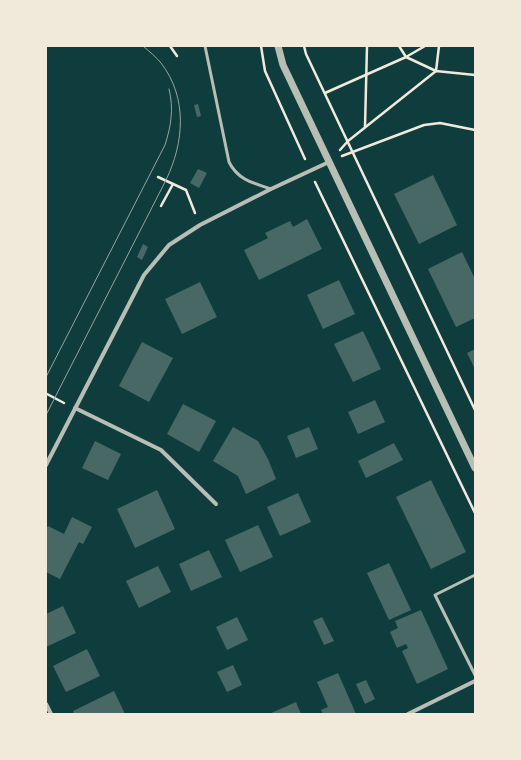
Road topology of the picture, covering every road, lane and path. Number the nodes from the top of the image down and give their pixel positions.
1 (170, 46) edge
2 (205, 46) edge
3 (261, 46) edge
4 (278, 46) edge
5 (304, 46) edge
6 (367, 46) edge
7 (399, 46) edge
8 (425, 46) edge
9 (438, 46) edge
10 (177, 56) dead end
11 (406, 57) junction
12 (436, 71) junction
13 (367, 75) junction
14 (475, 75) edge
15 (325, 94) junction
16 (365, 128) junction
17 (475, 130) edge
18 (348, 141) junction
19 (352, 151) junction
20 (329, 162) junction
21 (310, 170) junction
22 (158, 177) dead end
23 (173, 184) junction
24 (271, 188) junction
25 (161, 206) dead end
26 (200, 225) junction
27 (47, 394) edge
28 (75, 408) junction
29 (475, 410) edge
30 (46, 465) edge
31 (475, 468) edge
32 (216, 504) dead end
33 (475, 513) edge
34 (475, 575) edge
35 (475, 675) edge
36 (475, 681) edge
37 (46, 704) edge
38 (51, 714) edge
39 (408, 714) edge

1 - 10 path
2 - 24 lane
3 - 21 path
4 - 20 street
5 - 15 path
6 - 13 path
7 - 11 path
8 - 11 path
9 - 12 path
11 - 12 path
11 - 13 path
12 - 14 path
12 - 16 path
13 - 15 path
13 - 16 path
15 - 18 path
16 - 18 path
17 - 19 path
18 - 19 path
19 - 29 path
20 - 21 street
20 - 31 street
21 - 24 street
21 - 33 path
22 - 23 path
23 - 25 path
23 - 26 path
24 - 26 street
26 - 28 street
27 - 28 path
28 - 30 street
28 - 32 street
34 - 35 lane
36 - 39 street
37 - 38 street

